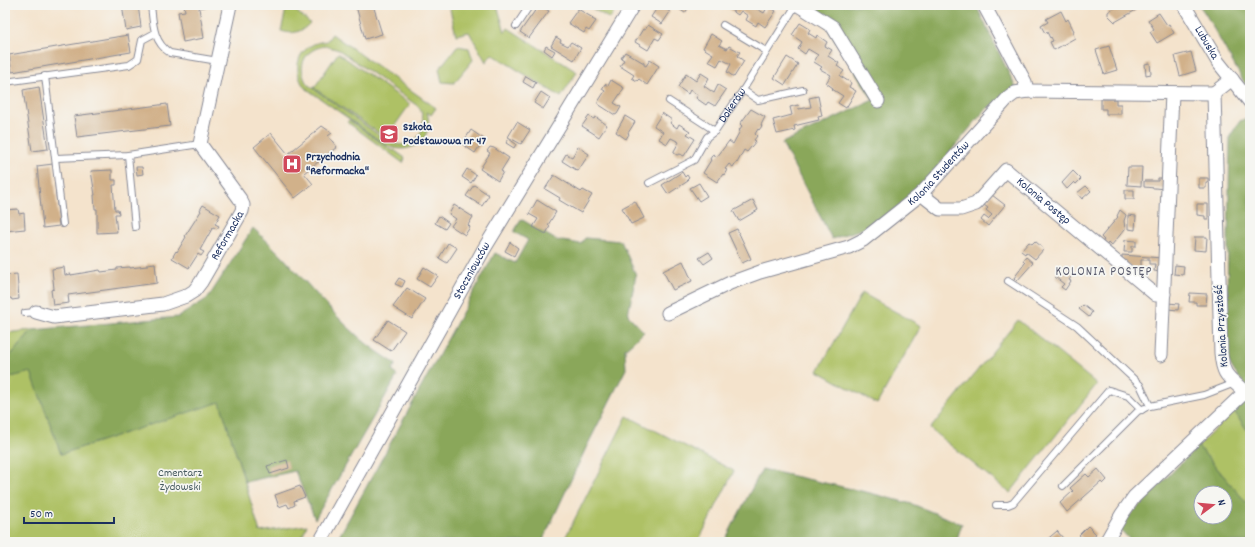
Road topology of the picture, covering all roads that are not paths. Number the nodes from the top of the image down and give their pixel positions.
1 (151, 5) edge
2 (230, 5) edge
3 (530, 5) edge
4 (633, 5) edge
5 (797, 5) edge
6 (984, 5) edge
7 (1184, 5) edge
8 (723, 25) dead end
9 (516, 26) dead end
10 (155, 33) junction
11 (766, 51) junction
12 (218, 61) junction
13 (45, 76) junction
14 (1232, 79) junction
15 (5, 82) edge
16 (743, 90) junction
17 (803, 90) dead end
18 (1027, 91) junction
19 (1172, 93) junction
20 (1214, 93) junction
21 (669, 101) dead end
22 (878, 101) dead end
23 (1250, 102) edge
24 (715, 131) junction
25 (200, 144) junction
26 (128, 155) junction
27 (56, 158) junction
28 (648, 183) dead end
29 (921, 194) junction
30 (63, 224) dead end
31 (135, 227) dead end
32 (1008, 281) dead end
33 (1164, 294) junction
34 (31, 313) dead end
35 (668, 313) dead end
36 (1161, 355) dead end
37 (1235, 383) junction
38 (1247, 394) edge
39 (1150, 406) junction
40 (1142, 410) junction
41 (1063, 486) dead end
42 (996, 505) dead end
43 (320, 542) edge
44 (1106, 542) edge

1 - 10 lane
2 - 12 street
3 - 9 lane
4 - 43 street, Stoczniowców
5 - 11 lane, Dokerów
5 - 22 street, Dokerów
6 - 18 street
7 - 14 street, Lubuska
8 - 11 lane
10 - 12 lane
10 - 13 lane
11 - 16 lane, Dokerów
12 - 25 street
13 - 15 lane
13 - 27 lane
14 - 20 street
14 - 23 street, Lubuska
16 - 17 lane
16 - 24 lane, Dokerów
18 - 19 street, Kolonia Studentów
18 - 29 street, Kolonia Studentów
19 - 20 street, Kolonia Studentów
19 - 33 street
20 - 37 street, Kolonia Przyszłość
21 - 24 lane
24 - 28 lane, Dokerów
25 - 26 lane
25 - 34 street, Reformacka
26 - 27 lane
26 - 31 lane
27 - 30 lane
29 - 33 street, Kolonia Postęp
29 - 35 street, Kolonia Studentów
32 - 39 lane
33 - 36 street
37 - 38 street, Kolonia Przyszłość
37 - 39 lane
38 - 44 street, Kolonia Przyszłość
39 - 40 lane
40 - 41 lane
40 - 42 lane

